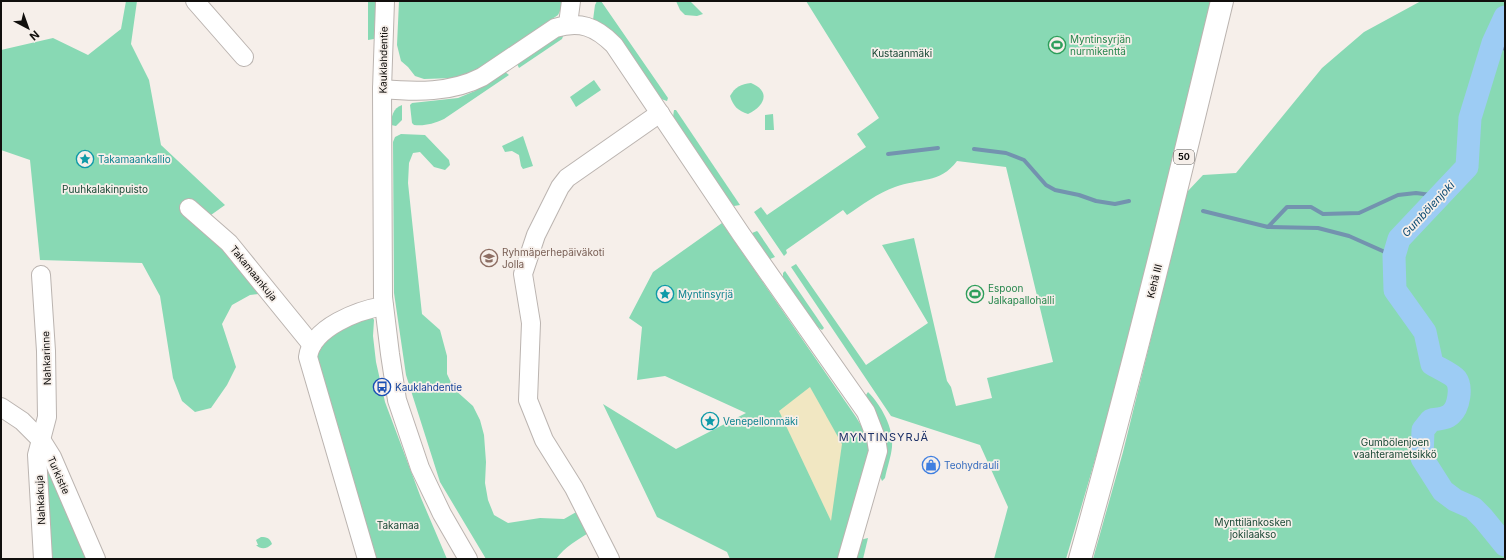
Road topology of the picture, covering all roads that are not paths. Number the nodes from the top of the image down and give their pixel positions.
1 (195, 1) edge
2 (385, 1) edge
3 (571, 1) edge
4 (1222, 1) edge
5 (568, 24) junction
6 (244, 57) dead end
7 (382, 89) junction
8 (660, 113) junction
9 (189, 208) dead end
10 (41, 275) dead end
11 (384, 306) junction
12 (312, 345) junction
13 (1, 407) edge
14 (42, 441) junction
15 (43, 559) edge
16 (96, 559) edge
17 (367, 559) edge
18 (468, 559) edge
19 (610, 559) edge
20 (847, 559) edge
21 (1080, 559) edge

1 - 6 street
2 - 7 street, Kauklahdentie
3 - 5 street
4 - 21 highway, Kehä III / 50
5 - 7 street
5 - 8 street
7 - 11 street, Kauklahdentie
8 - 19 street
8 - 20 street
9 - 12 street, Takamaankuja
10 - 14 street, Nahkarinne
11 - 12 street
11 - 18 street, Kauklahdentie
12 - 17 street
13 - 14 street, Turkistie
14 - 15 street, Nahkakuja
14 - 16 street, Turkistie

